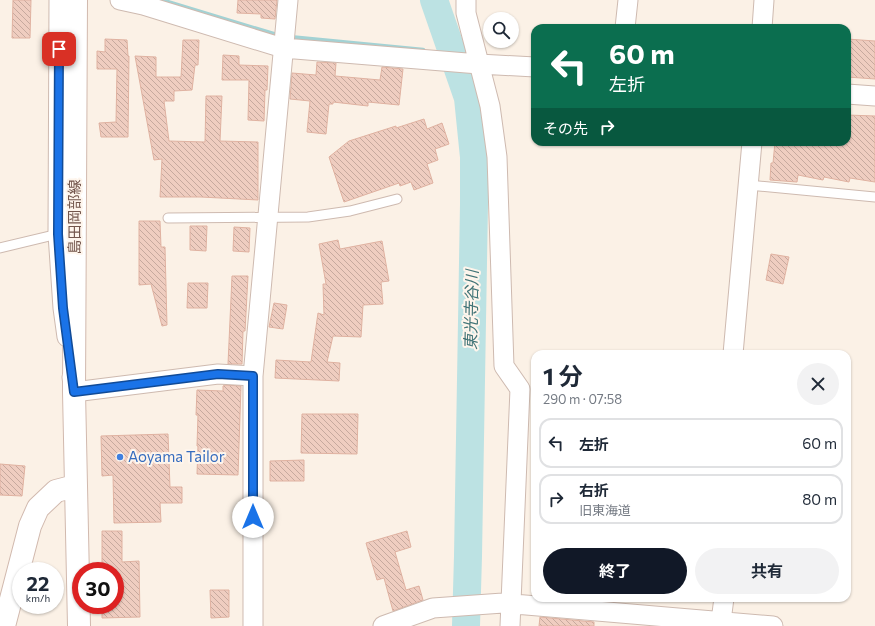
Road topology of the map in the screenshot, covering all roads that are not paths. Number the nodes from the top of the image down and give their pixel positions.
1 (59, 0) edge
2 (76, 0) edge
3 (120, 0) edge
4 (288, 0) edge
5 (466, 0) edge
6 (628, 0) edge
7 (764, 0) edge
8 (625, 24) edge
9 (762, 24) edge
10 (283, 48) junction
11 (475, 63) junction
12 (531, 67) edge
13 (851, 94) edge
14 (875, 96) edge
15 (752, 146) edge
16 (748, 185) junction
17 (875, 197) edge
18 (397, 199) dead end
19 (268, 217) junction
20 (168, 218) dead end
21 (58, 234) junction
22 (0, 248) edge
23 (733, 350) edge
24 (253, 376) junction
25 (74, 392) junction
26 (75, 486) junction
27 (722, 602) edge
28 (507, 603) junction
29 (713, 622) edge
30 (4, 626) edge
31 (79, 626) edge
32 (253, 626) edge
33 (382, 626) edge
34 (510, 626) edge
35 (773, 626) edge

1 - 21 street
2 - 25 main road, 島田岡部線
3 - 10 street
4 - 10 street
5 - 11 street
6 - 8 street
7 - 9 street
10 - 11 street
10 - 19 street
11 - 12 street
11 - 28 street
13 - 14 street
15 - 16 street
16 - 17 lane
16 - 23 street
18 - 19 lane
19 - 20 lane
19 - 24 street
21 - 22 lane
21 - 25 street
24 - 25 street
24 - 32 street
25 - 26 main road, 島田岡部線
26 - 30 main road
26 - 31 main road, 島田岡部線
27 - 29 street
28 - 29 street
28 - 33 street
28 - 34 street
29 - 35 street

